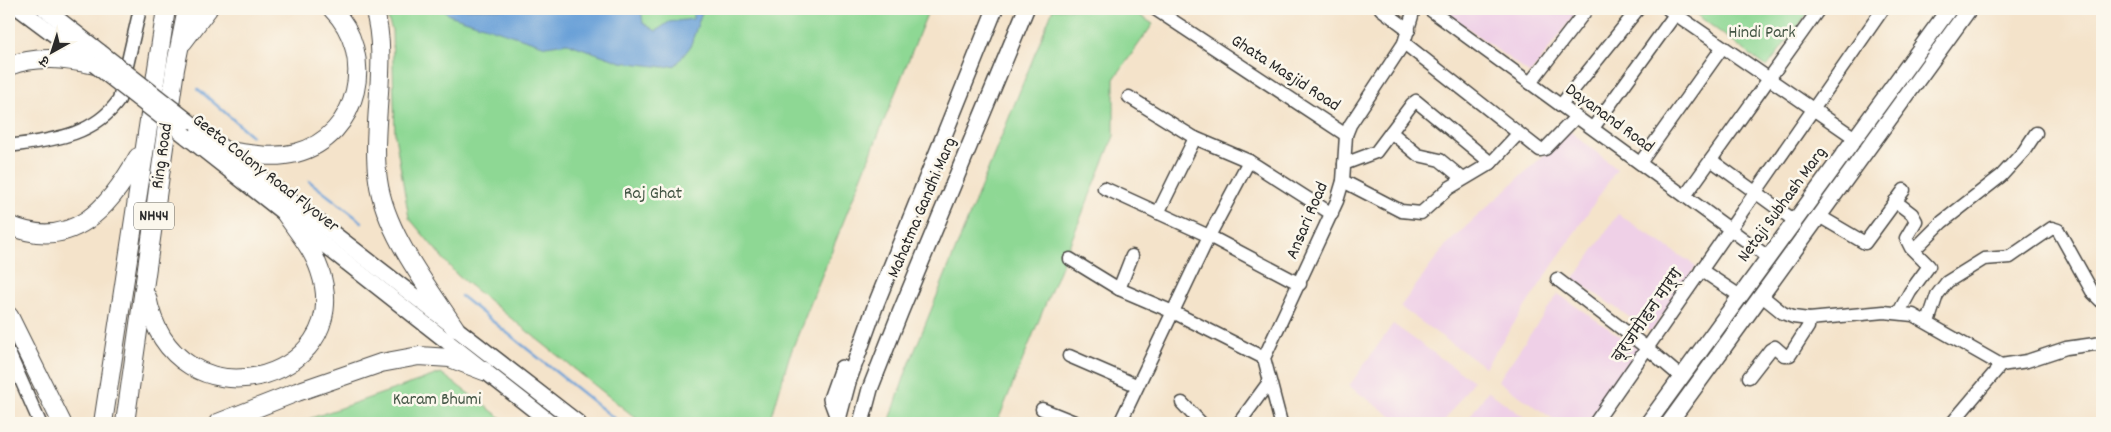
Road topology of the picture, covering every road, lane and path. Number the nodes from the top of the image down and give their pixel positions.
1 (20, 9) edge
2 (45, 9) edge
3 (140, 9) edge
4 (166, 9) edge
5 (187, 9) edge
6 (208, 9) edge
7 (332, 9) edge
8 (374, 9) edge
9 (995, 9) edge
10 (1026, 9) edge
11 (1155, 9) edge
12 (1381, 9) edge
13 (1414, 9) edge
14 (1429, 9) edge
15 (1587, 9) edge
16 (1638, 9) edge
17 (1819, 9) edge
18 (1883, 9) edge
19 (1949, 9) edge
20 (1969, 9) edge
21 (1674, 11) edge
22 (1409, 30) junction
23 (1404, 43) junction
24 (179, 48) junction
25 (1722, 48) junction
26 (95, 65) junction
27 (9, 66) edge
28 (1768, 79) junction
29 (1530, 83) junction
30 (1129, 97) dead end
31 (1561, 105) junction
32 (1812, 110) junction
33 (1576, 117) junction
34 (1593, 128) junction
35 (1391, 132) junction
36 (2036, 133) dead end
37 (1518, 134) junction
38 (1346, 135) junction
39 (1195, 138) junction
40 (1855, 138) junction
41 (9, 146) edge
42 (144, 146) junction
43 (227, 151) junction
44 (1249, 160) junction
45 (1711, 160) junction
46 (1491, 163) junction
47 (1640, 163) junction
48 (1344, 164) junction
49 (1463, 179) junction
50 (1343, 181) junction
51 (1104, 188) dead end
52 (1904, 190) dead end
53 (1754, 192) junction
54 (1685, 196) junction
55 (1896, 202) junction
56 (285, 213) junction
57 (1158, 213) junction
58 (1332, 214) junction
59 (1819, 216) junction
60 (1795, 221) junction
61 (9, 226) edge
62 (1730, 229) junction
63 (1209, 236) junction
64 (1914, 250) junction
65 (1132, 256) dead end
66 (1768, 257) junction
67 (1070, 259) dead end
68 (1701, 270) junction
69 (1557, 279) dead end
70 (144, 282) junction
71 (1300, 284) junction
72 (1119, 289) junction
73 (1740, 296) junction
74 (1762, 296) junction
75 (2102, 302) edge
76 (1173, 312) junction
77 (1899, 312) junction
78 (9, 316) edge
79 (1809, 319) junction
80 (1928, 322) junction
81 (451, 335) junction
82 (2102, 343) edge
83 (1647, 348) junction
84 (9, 353) edge
85 (1069, 356) dead end
86 (1264, 358) junction
87 (2001, 365) junction
88 (484, 371) junction
89 (9, 376) edge
90 (1681, 377) junction
91 (1749, 377) dead end
92 (23, 380) junction
93 (1269, 382) junction
94 (1136, 385) junction
95 (1182, 403) dead end
96 (1042, 409) dead end
97 (837, 421) edge
98 (40, 423) edge
99 (62, 423) edge
100 (103, 423) edge
101 (125, 423) edge
102 (218, 423) edge
103 (551, 423) edge
104 (578, 423) edge
105 (860, 423) edge
106 (1077, 423) edge
107 (1120, 423) edge
108 (1201, 423) edge
109 (1239, 423) edge
110 (1280, 423) edge
111 (1595, 423) edge
112 (1648, 423) edge
113 (1669, 423) edge
114 (1952, 423) edge

1 - 26 main road, Geeta Colony Road Flyover
2 - 43 main road, Geeta Colony Road Flyover, bridge
3 - 41 street
4 - 42 highway, Ring Road / NH44
5 - 24 highway, Ring Road / NH44
6 - 24 highway
7 - 43 highway
8 - 81 highway
9 - 97 main road, Mahatma Gandhi Marg
10 - 105 main road, Mahatma Gandhi Marg
11 - 38 street, Ghata Masjid Road
12 - 22 street
13 - 22 street, Ansari Road
14 - 29 street, Dayanand Road
15 - 29 street
16 - 31 street
17 - 28 street
18 - 32 street, ब्रजमोहन मार्ग
19 - 40 main road, Netaji Subhash Marg
20 - 59 main road, Netaji Subhash Marg
21 - 25 street
21 - 34 street
22 - 23 street, Ansari Road
23 - 37 street
23 - 38 street, Ansari Road
24 - 70 highway, Ring Road / NH44
25 - 28 street
25 - 47 street
26 - 27 highway
26 - 56 main road, Geeta Colony Road Flyover, bridge
28 - 32 street
28 - 45 street
29 - 31 street, Dayanand Road
30 - 39 street
31 - 33 street, Dayanand Road
32 - 40 street
32 - 53 street, ब्रजमोहन मार्ग
33 - 34 street, Dayanand Road
33 - 37 street
34 - 47 street, Dayanand Road
35 - 46 street
35 - 48 street
35 - 49 street
36 - 64 street
37 - 46 street
38 - 48 street, Ansari Road
39 - 44 street
39 - 57 street
40 - 60 main road, Netaji Subhash Marg
42 - 61 highway
42 - 100 highway, Ring Road / NH44
43 - 81 main road, Geeta Colony Road Flyover
44 - 58 street
44 - 63 street
45 - 53 street
45 - 54 street
46 - 49 street
47 - 54 street, Dayanand Road
48 - 50 street, Ansari Road
49 - 50 street
50 - 58 street, Ansari Road
51 - 57 street
52 - 55 street
53 - 60 street
53 - 62 street, ब्रजमोहन मार्ग
54 - 62 street, Dayanand Road
55 - 59 street
55 - 64 street
56 - 70 highway
56 - 81 main road, Geeta Colony Road Flyover
57 - 63 street
58 - 71 street, Ansari Road
59 - 74 main road, Netaji Subhash Marg
60 - 66 main road, Netaji Subhash Marg
62 - 66 street, Dayanand Road
62 - 68 street, ब्रजमोहन मार्ग
63 - 71 street
63 - 76 street
64 - 77 street
65 - 72 street
66 - 73 main road, Netaji Subhash Marg
67 - 72 street
68 - 73 street
68 - 83 street, ब्रजमोहन मार्ग
69 - 83 street
70 - 101 highway, Ring Road / NH44
71 - 86 street, Ansari Road
72 - 76 street
73 - 90 main road, Netaji Subhash Marg
74 - 79 street
74 - 113 main road, Netaji Subhash Marg
75 - 80 street
76 - 86 street
76 - 94 street
77 - 79 street
77 - 80 street
78 - 99 highway
79 - 91 street
80 - 87 street
81 - 88 main road, Geeta Colony Road Flyover
81 - 104 main road
82 - 87 street
83 - 90 street
83 - 111 street, ब्रजमोहन मार्ग
84 - 92 street
85 - 94 street
86 - 93 street
87 - 114 street
88 - 102 highway
88 - 103 main road, Geeta Colony Road Flyover
89 - 92 street
90 - 112 main road, Netaji Subhash Marg
92 - 98 street
93 - 109 street
93 - 110 street
94 - 107 street
95 - 108 street
96 - 106 street

